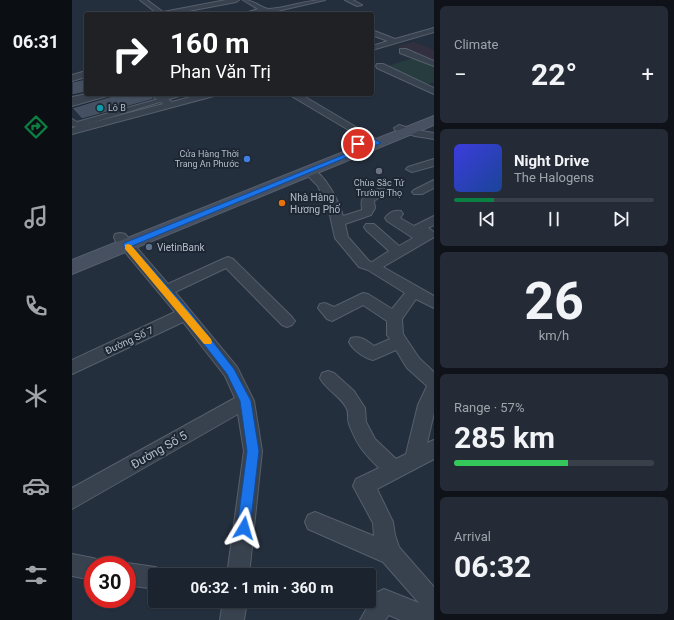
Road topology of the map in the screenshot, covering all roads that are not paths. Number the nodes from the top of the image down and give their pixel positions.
1 (143, 0) edge
2 (201, 0) edge
3 (236, 0) edge
4 (246, 0) edge
5 (322, 0) edge
6 (348, 0) edge
7 (210, 5) junction
8 (359, 5) dead end
9 (159, 12) edge
10 (173, 12) edge
11 (268, 12) edge
12 (434, 30) edge
13 (374, 33) edge
14 (394, 41) junction
15 (374, 47) edge
16 (403, 50) dead end
17 (434, 64) edge
18 (380, 66) dead end
19 (84, 75) edge
20 (72, 78) edge
21 (434, 91) edge
22 (87, 96) edge
23 (103, 96) edge
24 (176, 96) edge
25 (195, 96) edge
26 (296, 96) edge
27 (72, 100) edge
28 (163, 100) edge
29 (72, 104) edge
30 (434, 114) edge
31 (434, 120) edge
32 (73, 127) edge
33 (404, 129) junction
34 (434, 136) edge
35 (374, 141) junction
36 (434, 162) edge
37 (412, 169) dead end
38 (309, 171) junction
39 (434, 183) edge
40 (382, 191) dead end
41 (418, 192) dead end
42 (397, 214) dead end
43 (434, 220) edge
44 (338, 222) junction
45 (370, 228) dead end
46 (423, 238) junction
47 (123, 241) junction
48 (398, 252) junction
49 (72, 256) edge
50 (72, 267) edge
51 (373, 267) junction
52 (165, 291) junction
53 (414, 292) junction
54 (434, 303) edge
55 (325, 308) dead end
56 (185, 314) junction
57 (394, 318) junction
58 (287, 321) dead end
59 (357, 342) dead end
60 (399, 342) junction
61 (72, 367) edge
62 (328, 378) dead end
63 (434, 382) edge
64 (434, 390) edge
65 (245, 401) junction
66 (434, 449) edge
67 (414, 460) junction
68 (395, 470) junction
69 (72, 499) edge
70 (315, 522) dead end
71 (391, 554) junction
72 (72, 565) edge
73 (84, 567) edge
74 (239, 568) edge
75 (136, 575) edge
76 (148, 577) edge
77 (433, 602) edge
78 (234, 608) edge
79 (232, 620) edge
80 (372, 620) edge

1 - 9 street
2 - 7 street
3 - 7 street
4 - 11 street
5 - 11 street
6 - 8 street
7 - 10 street
12 - 14 street
13 - 14 street
14 - 15 street
16 - 17 street
18 - 21 street
19 - 20 street
22 - 27 street
23 - 29 street
24 - 28 street
25 - 28 street
26 - 35 street
28 - 32 street
30 - 33 main road
31 - 33 main road
33 - 34 street
33 - 35 main road
35 - 38 main road
35 - 47 main road
36 - 37 street
38 - 44 street
38 - 47 main road
39 - 41 street
40 - 44 street
42 - 46 street
43 - 46 street
44 - 51 street
45 - 48 street
46 - 48 street
47 - 49 main road
47 - 50 main road
47 - 52 street
48 - 51 street
51 - 53 street
52 - 56 street
52 - 58 street
53 - 54 street
53 - 57 street
55 - 57 street
56 - 61 street, Đường Số 7
56 - 65 street
57 - 60 street
59 - 60 street
60 - 63 street
62 - 68 street
64 - 67 street
65 - 69 street, Đường Số 5
65 - 74 street
66 - 67 street
67 - 68 street
68 - 71 street
70 - 71 street
71 - 77 street
72 - 73 street
75 - 76 street
77 - 80 street
78 - 79 street

